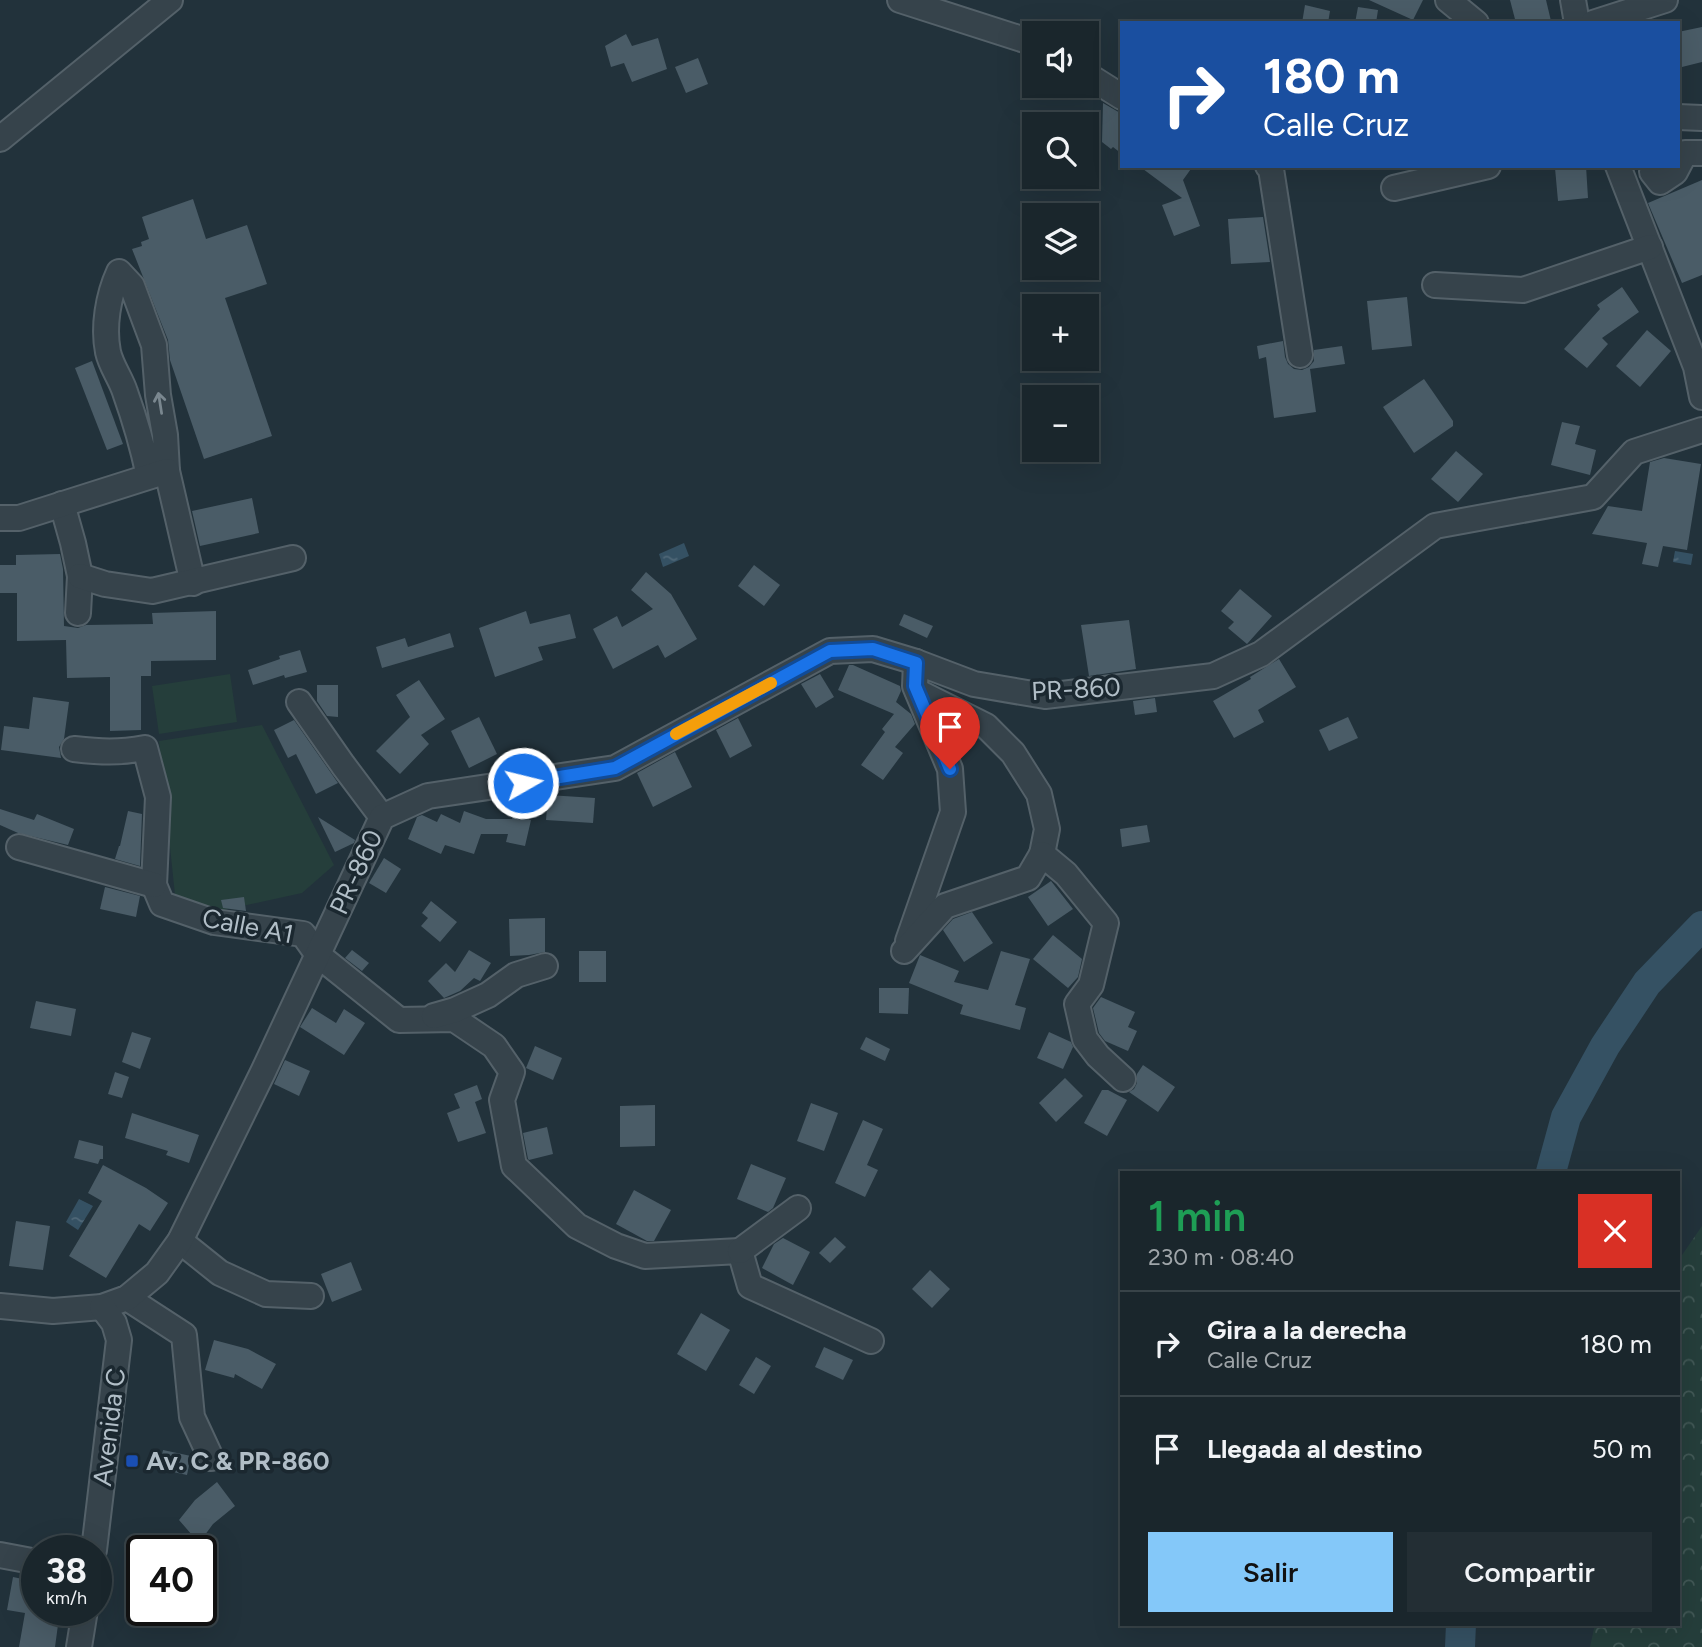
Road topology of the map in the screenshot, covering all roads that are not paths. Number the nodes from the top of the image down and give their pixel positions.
1 (170, 0) edge
2 (900, 0) edge
3 (1448, 0) edge
4 (1573, 0) edge
5 (1665, 0) edge
6 (1474, 21) edge
7 (1577, 21) edge
8 (1599, 21) edge
9 (1022, 39) edge
10 (1099, 83) edge
11 (1120, 96) edge
12 (1680, 117) edge
13 (1702, 118) edge
14 (0, 139) edge
15 (1702, 152) edge
16 (1680, 162) edge
17 (1270, 168) edge
18 (1479, 168) edge
19 (1619, 168) edge
20 (1656, 168) edge
21 (1677, 168) edge
22 (1394, 188) dead end
23 (1650, 247) junction
24 (1435, 285) dead end
25 (1300, 355) dead end
26 (1702, 397) edge
27 (1702, 430) edge
28 (158, 474) junction
29 (62, 504) junction
30 (0, 518) edge
31 (293, 558) dead end
32 (80, 576) junction
33 (193, 583) junction
34 (78, 613) dead end
35 (916, 663) junction
36 (918, 692) junction
37 (299, 702) dead end
38 (74, 749) dead end
39 (382, 817) junction
40 (19, 847) dead end
41 (1042, 854) junction
42 (154, 885) junction
43 (318, 955) junction
44 (545, 966) dead end
45 (424, 1020) junction
46 (1123, 1079) dead end
47 (798, 1208) dead end
48 (180, 1241) junction
49 (740, 1251) junction
50 (311, 1296) dead end
51 (127, 1298) junction
52 (0, 1306) edge
53 (102, 1307) junction
54 (871, 1341) dead end
55 (211, 1458) dead end
56 (96, 1535) edge
57 (0, 1555) edge
58 (21, 1559) edge
59 (82, 1626) edge
60 (79, 1647) edge

1 - 14 street
2 - 9 street
3 - 6 street
4 - 7 street
5 - 8 street
10 - 11 street
12 - 13 street
15 - 16 street
17 - 25 street
18 - 22 street
19 - 23 street
20 - 21 street
23 - 24 street
23 - 26 street
27 - 35 street, PR-860 / PR-860
28 -> 28 street
28 - 29 street
28 - 33 street
29 - 30 street
29 - 32 street
31 - 33 street
32 - 33 street
32 - 34 street
35 - 36 street
35 - 39 street, PR-860 / PR-860
36 - 41 street
36 - 41 street
37 - 39 street
38 - 42 street
39 - 43 street, PR-860 / PR-860
40 - 42 street
41 - 46 street
42 - 43 street, Calle A1
43 - 45 street, Calle A1
43 - 48 street, PR-860 / PR-860
44 - 45 street
45 - 49 street, Calle A1
47 - 49 street
48 - 50 street
48 - 51 street, PR-860 / PR-860
49 - 54 street
51 - 53 street, PR-860 / PR-860
51 - 55 street
52 - 53 street, PR-860 / PR-860
53 - 56 street, Avenida C
57 - 58 street
59 - 60 street

